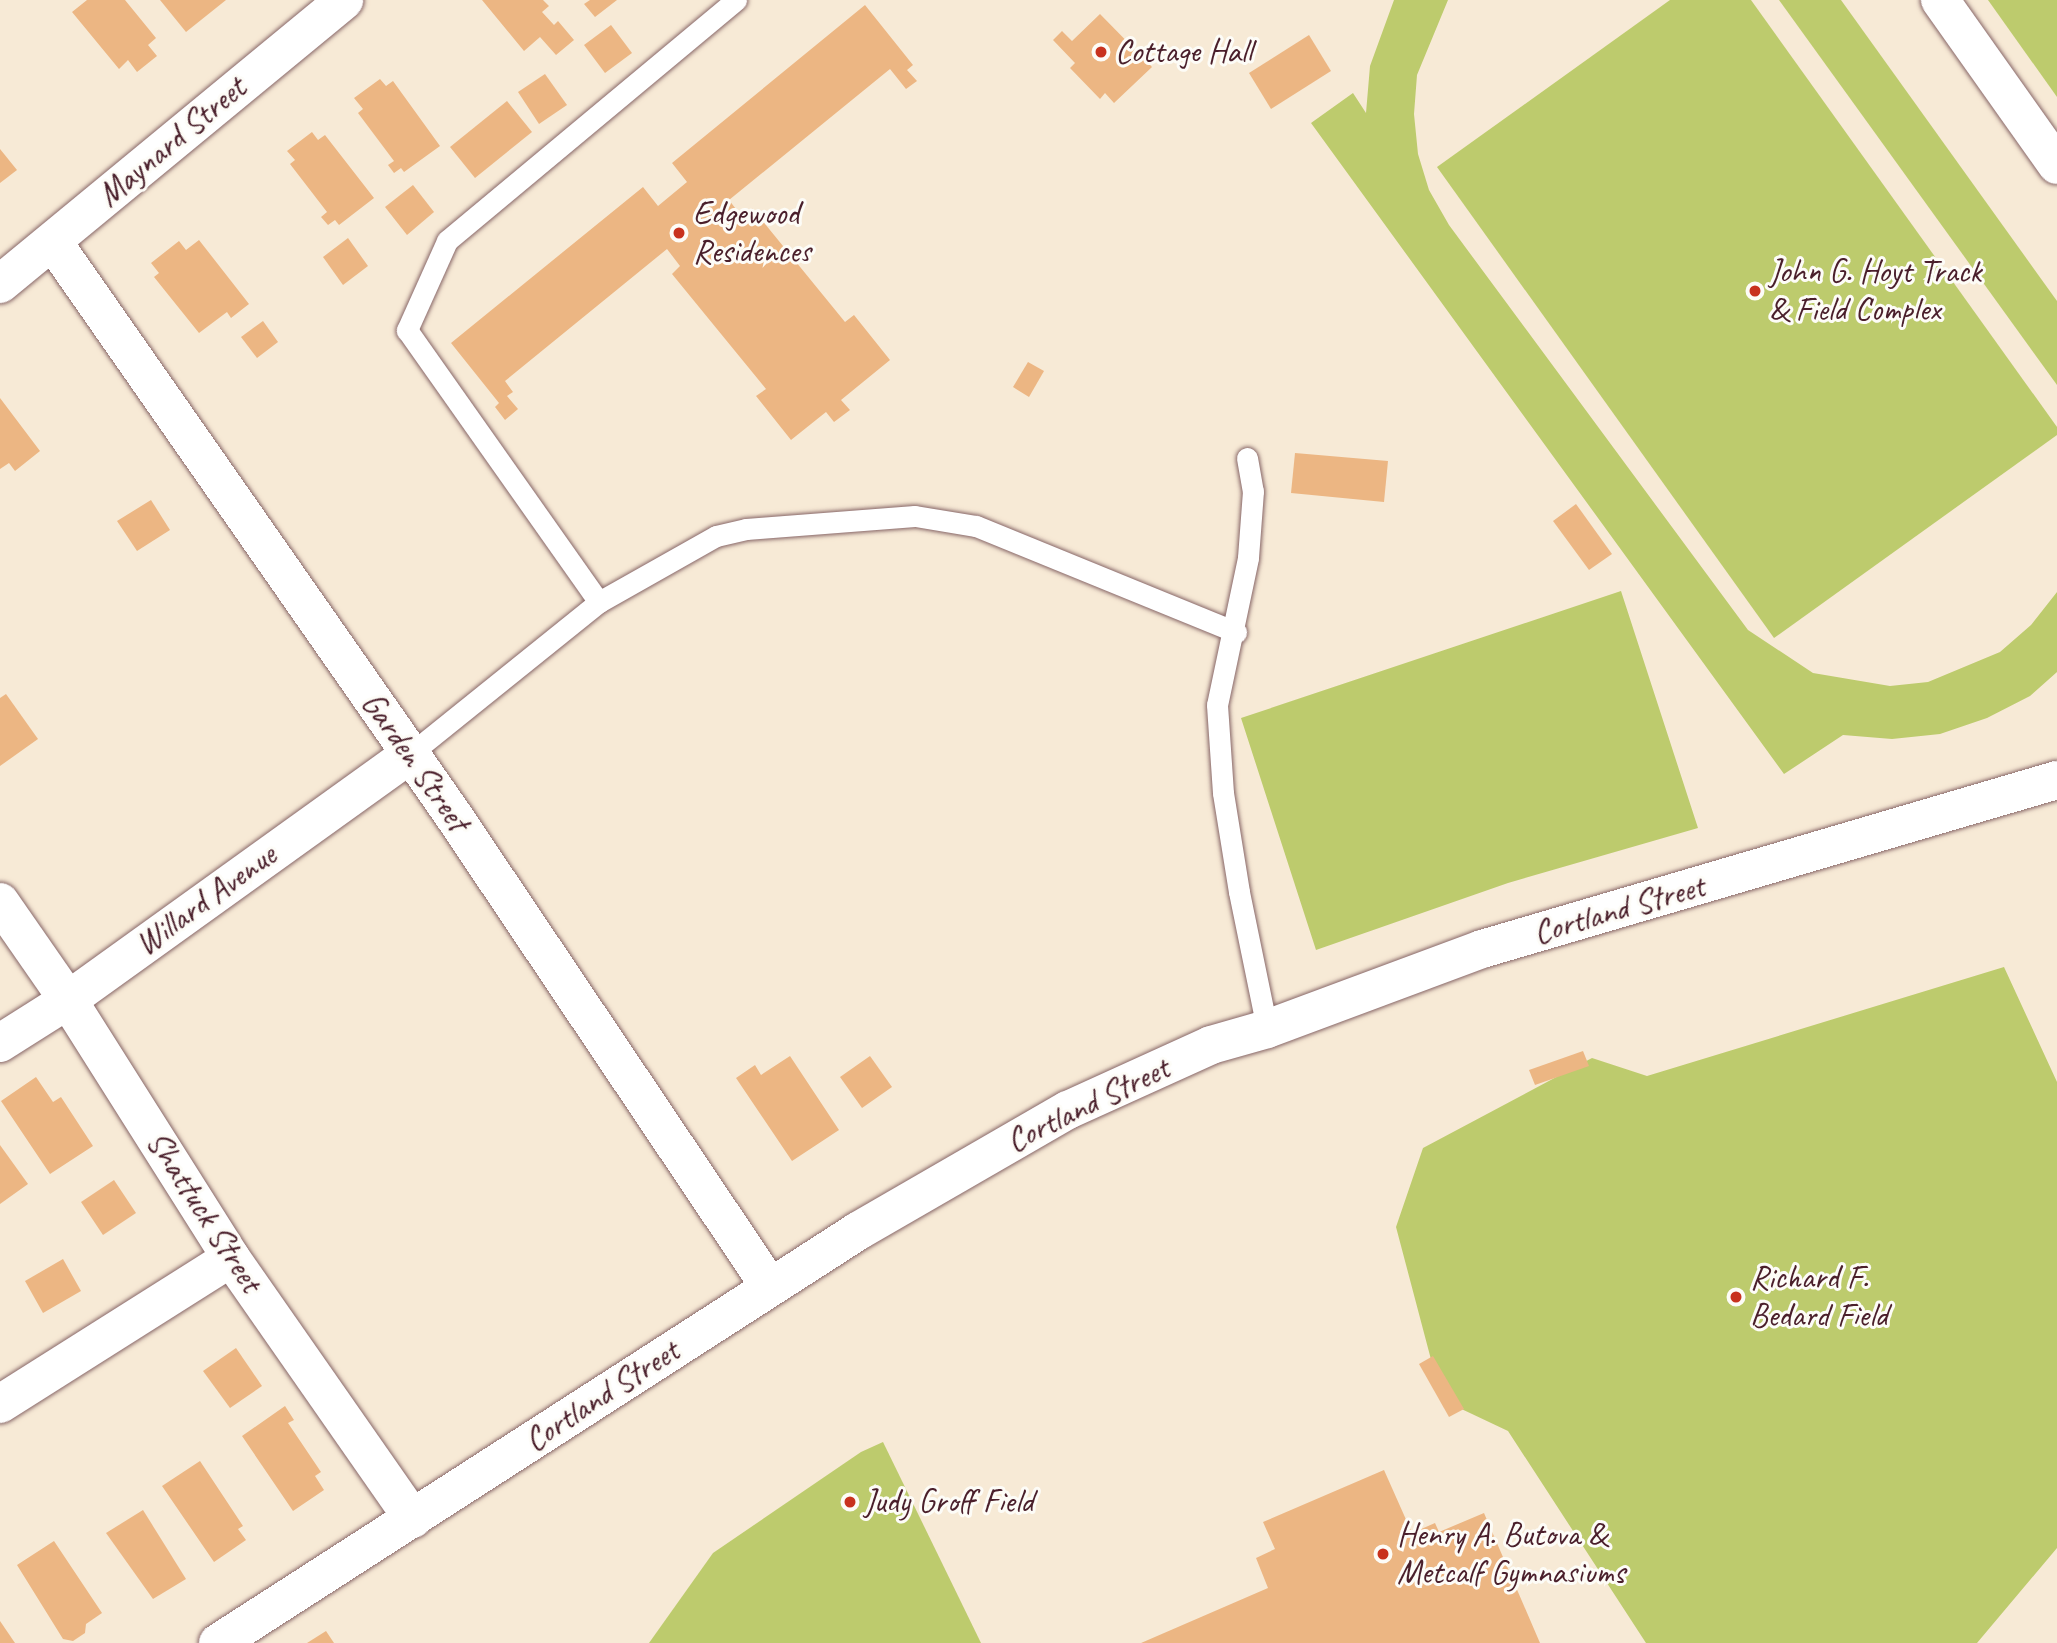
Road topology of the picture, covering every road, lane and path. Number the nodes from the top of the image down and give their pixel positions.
1 (344, 0) edge
2 (736, 0) edge
3 (1940, 0) edge
4 (2057, 165) edge
5 (53, 242) junction
6 (0, 284) edge
7 (1247, 458) dead end
8 (599, 602) junction
9 (1236, 632) junction
10 (410, 754) junction
11 (2057, 780) edge
12 (0, 902) edge
13 (68, 999) junction
14 (1267, 1030) junction
15 (0, 1043) edge
16 (231, 1258) junction
17 (770, 1287) junction
18 (0, 1404) edge
19 (413, 1519) junction
20 (218, 1643) edge

1 - 5 street, Maynard Street
2 - 8 lane
3 - 4 street
5 - 6 street, Maynard Street
5 - 10 street, Garden Street
7 - 9 lane
8 - 9 lane
8 - 10 lane
9 - 14 lane
10 - 13 street, Willard Avenue
10 - 17 street, Garden Street
11 - 14 street, Cortland Street
12 - 13 street, Shattuck Street
13 - 15 street, Willard Avenue
13 - 16 street, Shattuck Street
14 - 17 street, Cortland Street
16 - 18 street
16 - 19 street, Shattuck Street
17 - 19 street, Cortland Street
19 - 20 street, Cortland Street

